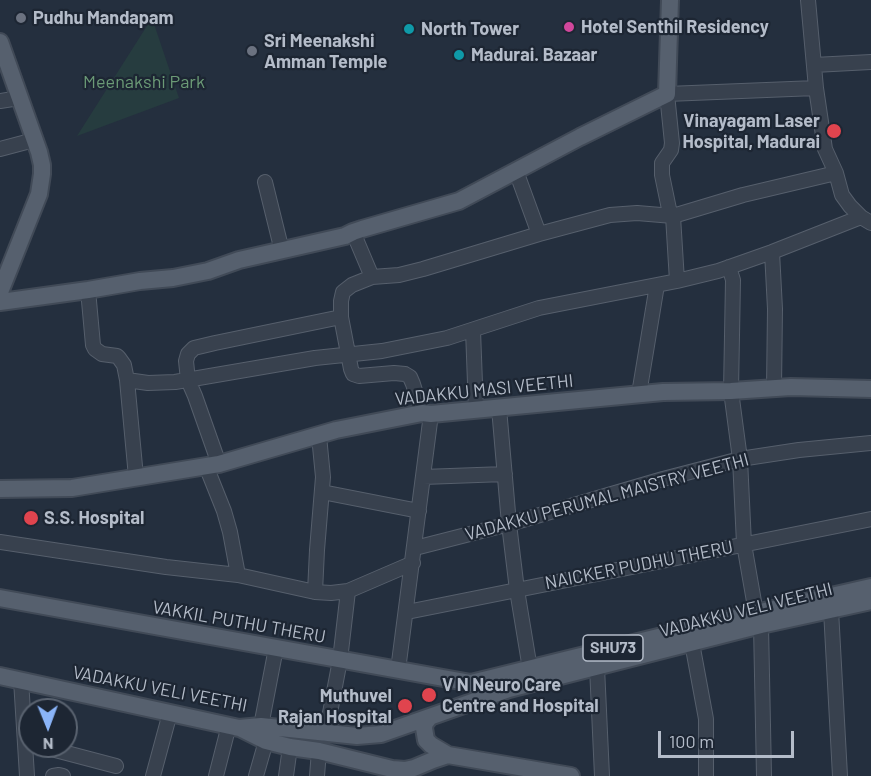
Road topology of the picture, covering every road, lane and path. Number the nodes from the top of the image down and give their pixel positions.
1 (670, 0) edge
2 (808, 0) edge
3 (0, 42) edge
4 (871, 62) edge
5 (814, 65) junction
6 (816, 88) junction
7 (667, 94) junction
8 (19, 98) junction
9 (0, 101) edge
10 (34, 140) junction
11 (0, 149) edge
12 (516, 171) junction
13 (836, 173) junction
14 (265, 182) dead end
15 (673, 216) junction
16 (866, 220) edge
17 (353, 231) junction
18 (539, 234) junction
19 (282, 250) junction
20 (772, 252) junction
21 (729, 267) junction
22 (4, 268) edge
23 (372, 277) junction
24 (677, 281) junction
25 (657, 285) junction
26 (88, 290) junction
27 (0, 292) edge
28 (0, 302) edge
29 (341, 317) junction
30 (473, 330) junction
31 (349, 354) junction
32 (127, 380) junction
33 (188, 380) junction
34 (774, 388) junction
35 (871, 389) edge
36 (731, 391) junction
37 (639, 394) junction
38 (499, 408) junction
39 (476, 410) junction
40 (426, 413) junction
41 (319, 436) junction
42 (871, 443) edge
43 (740, 459) junction
44 (213, 465) junction
45 (505, 474) junction
46 (136, 477) junction
47 (423, 477) junction
48 (0, 489) edge
49 (322, 492) junction
50 (419, 512) junction
51 (871, 519) edge
52 (509, 524) junction
53 (0, 542) edge
54 (744, 544) junction
55 (415, 548) junction
56 (413, 562) junction
57 (238, 575) junction
58 (871, 587) edge
59 (517, 590) junction
60 (348, 591) junction
61 (315, 592) junction
62 (0, 598) edge
63 (871, 601) edge
64 (831, 610) junction
65 (407, 612) junction
66 (758, 619) junction
67 (692, 643) junction
68 (276, 648) junction
69 (340, 660) junction
70 (597, 667) junction
71 (530, 669) junction
72 (398, 670) junction
73 (0, 676) edge
74 (21, 680) junction
75 (471, 683) junction
76 (23, 698) edge
77 (469, 703) junction
78 (170, 713) junction
79 (430, 717) junction
80 (234, 726) junction
81 (263, 733) junction
82 (326, 734) junction
83 (290, 747) junction
84 (319, 751) junction
85 (448, 755) junction
86 (78, 756) edge
87 (27, 758) edge
88 (116, 766) dead end
89 (408, 774) edge
90 (27, 776) edge
91 (53, 776) edge
92 (63, 776) edge
93 (153, 776) edge
94 (216, 776) edge
95 (256, 776) edge
96 (286, 776) edge
97 (317, 776) edge
98 (571, 776) edge
99 (602, 776) edge
100 (706, 776) edge
101 (764, 776) edge
102 (840, 776) edge

1 - 7 main road
2 - 5 street
3 - 8 main road
4 - 5 street
5 - 6 street
6 - 7 street
6 - 13 street
7 - 12 main road
7 - 15 street
8 - 9 street
8 - 10 main road
10 - 11 street
10 - 22 main road
12 - 17 main road
12 - 18 street
13 - 15 street
13 - 16 street
14 - 19 street
15 - 18 street
15 - 24 street
16 - 20 street
17 - 19 main road
17 - 23 street
18 - 23 street
19 - 26 main road
20 - 21 street
20 - 34 street
21 - 24 street
21 - 36 street
22 - 27 main road
23 - 29 street
24 - 25 street
25 - 30 street
25 - 37 street
26 - 28 main road
26 - 32 street
29 - 31 street
29 - 33 street
30 - 31 street
30 - 39 street
31 - 33 street
31 - 40 street
32 - 33 street
32 - 46 street
33 - 44 street
34 - 35 main road, VADAKKU MASI VEETHI
34 - 36 main road, VADAKKU MASI VEETHI
36 - 37 main road, VADAKKU MASI VEETHI
36 - 43 street
37 - 38 main road, VADAKKU MASI VEETHI
38 - 39 main road, VADAKKU MASI VEETHI
38 - 45 street
39 - 40 main road, VADAKKU MASI VEETHI
40 - 41 main road, VADAKKU MASI VEETHI
40 - 47 street
41 - 44 main road, VADAKKU MASI VEETHI
41 - 49 street
42 - 43 street, VADAKKU PERUMAL MAISTRY VEETHI
43 - 52 street, VADAKKU PERUMAL MAISTRY VEETHI
43 - 54 street
44 - 46 main road, VADAKKU MASI VEETHI
44 - 57 street
45 - 47 street
45 - 52 street
46 - 48 main road, VADAKKU MASI VEETHI
47 - 50 street
49 - 50 street
49 - 61 street
50 - 55 street
51 - 54 street, NAICKER PUDHU THERU
52 - 55 street, VADAKKU PERUMAL MAISTRY VEETHI
52 - 59 street
53 - 57 street
54 - 59 street, NAICKER PUDHU THERU
54 - 66 street
55 - 56 street
56 - 60 street
56 - 65 street
57 - 61 street
58 - 66 main road, VADAKKU VELI VEETHI / SHU73
59 - 65 street, NAICKER PUDHU THERU
59 - 71 street
60 - 61 street
60 - 69 street
62 - 68 main road, VAKKIL PUTHU THERU
63 - 64 main road, VADAKKU VELI VEETHI / SHU73
64 - 66 main road, VADAKKU VELI VEETHI / SHU73
64 - 102 street
65 - 72 street
66 - 67 main road, VADAKKU VELI VEETHI / SHU73
66 - 71 main road, VADAKKU VELI VEETHI / SHU73
66 - 101 street
67 - 70 main road, VADAKKU VELI VEETHI / SHU73
67 - 100 street
68 - 69 main road, VAKKIL PUTHU THERU
68 - 81 street
69 - 72 main road, VAKKIL PUTHU THERU
69 - 82 street
70 - 77 main road, VADAKKU VELI VEETHI / SHU73
70 - 99 street
71 - 75 main road, VADAKKU VELI VEETHI / SHU73
72 - 75 main road, VAKKIL PUTHU THERU
73 - 74 main road, VADAKKU VELI VEETHI / SHU73
74 - 76 street
74 - 78 main road, VADAKKU VELI VEETHI / SHU73
75 - 77 main road
77 - 79 main road, VADAKKU VELI VEETHI / SHU73
78 - 80 main road, VADAKKU VELI VEETHI / SHU73
78 - 93 street
79 - 82 main road, VADAKKU VELI VEETHI / SHU73
79 - 85 main road
80 - 81 main road, VADAKKU VELI VEETHI / SHU73
80 - 94 street
81 - 82 main road, VADAKKU VELI VEETHI / SHU73
81 - 83 main road
81 - 95 street
83 - 84 main road
83 - 96 street
84 - 89 main road
84 - 97 street
85 - 89 main road
85 - 98 main road
86 - 88 street
87 - 90 street
91 - 92 street

